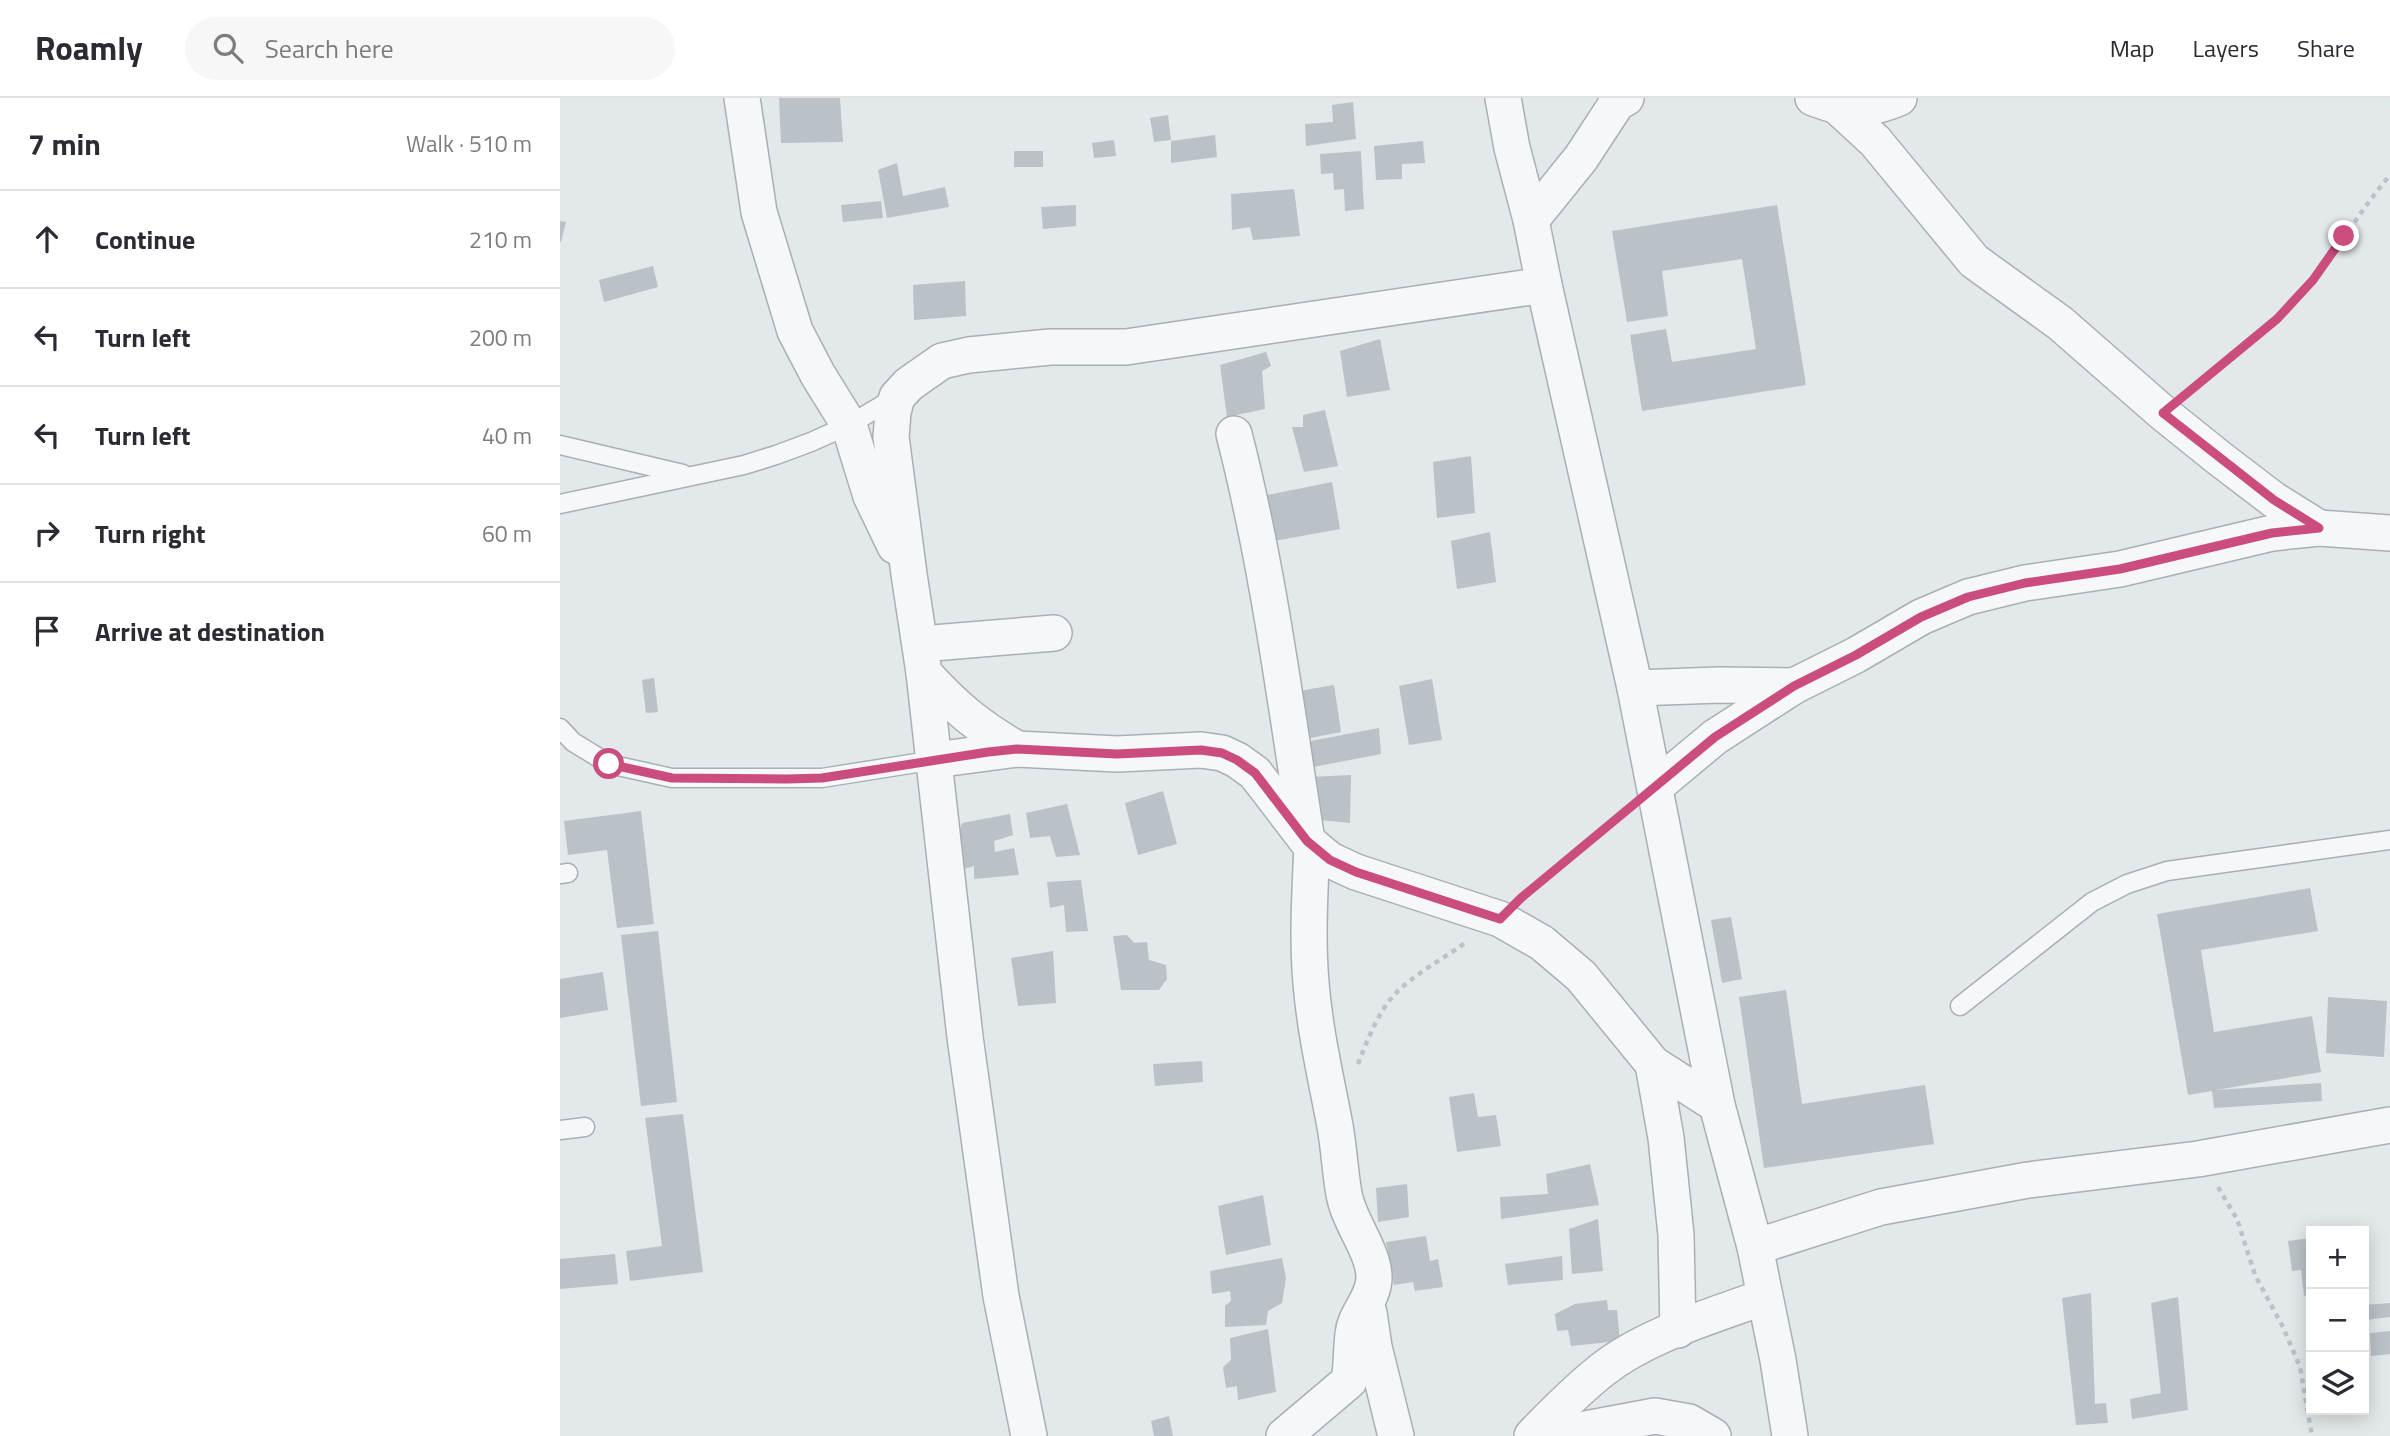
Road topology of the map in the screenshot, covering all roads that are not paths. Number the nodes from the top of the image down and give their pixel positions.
1 (742, 98) edge
2 (1503, 98) edge
3 (1899, 98) edge
4 (1621, 100) edge
5 (1826, 103) edge
6 (1531, 220) junction
7 (1544, 285) junction
8 (897, 397) junction
9 (849, 425) junction
10 (1234, 433) dead end
11 (560, 445) edge
12 (690, 475) junction
13 (560, 504) edge
14 (2319, 528) junction
15 (2390, 533) edge
16 (908, 574) junction
17 (1054, 633) dead end
18 (922, 659) junction
19 (1794, 686) junction
20 (1636, 688) junction
21 (560, 728) edge
22 (1017, 749) junction
23 (935, 760) junction
24 (1655, 787) junction
25 (2390, 840) edge
26 (1309, 843) junction
27 (1960, 1006) dead end
28 (1653, 1064) junction
29 (1717, 1105) junction
30 (2390, 1125) edge
31 (585, 1126) dead end
32 (560, 1130) edge
33 (1755, 1247) junction
34 (1764, 1297) junction
35 (1368, 1303) junction
36 (1678, 1330) junction
37 (1029, 1436) edge
38 (1284, 1436) edge
39 (1396, 1436) edge
40 (1532, 1436) edge
41 (1548, 1436) edge
42 (1713, 1436) edge
43 (1790, 1436) edge

1 - 9 street
2 - 6 street
3 - 5 street
4 - 6 street
5 - 14 street
6 - 7 street
7 - 8 street
7 - 20 street
8 - 9 lane
8 - 16 street
9 - 12 lane
9 - 16 street
10 - 26 street
11 - 12 lane
12 - 13 lane
14 - 15 street
14 - 19 street
16 - 18 street
17 - 18 street
18 - 22 street
18 - 23 street
19 - 20 street
19 - 24 street
20 - 24 street
21 - 23 lane
22 - 23 street
22 - 26 street
23 - 37 street
24 - 29 street
25 - 27 lane
26 - 28 street
26 - 35 street
28 - 29 street
28 - 36 street
29 - 33 street
30 - 33 street
31 - 32 lane
33 - 34 street
34 - 36 street
34 - 43 street
35 - 38 street
35 - 39 street
36 - 40 street
41 - 42 street

